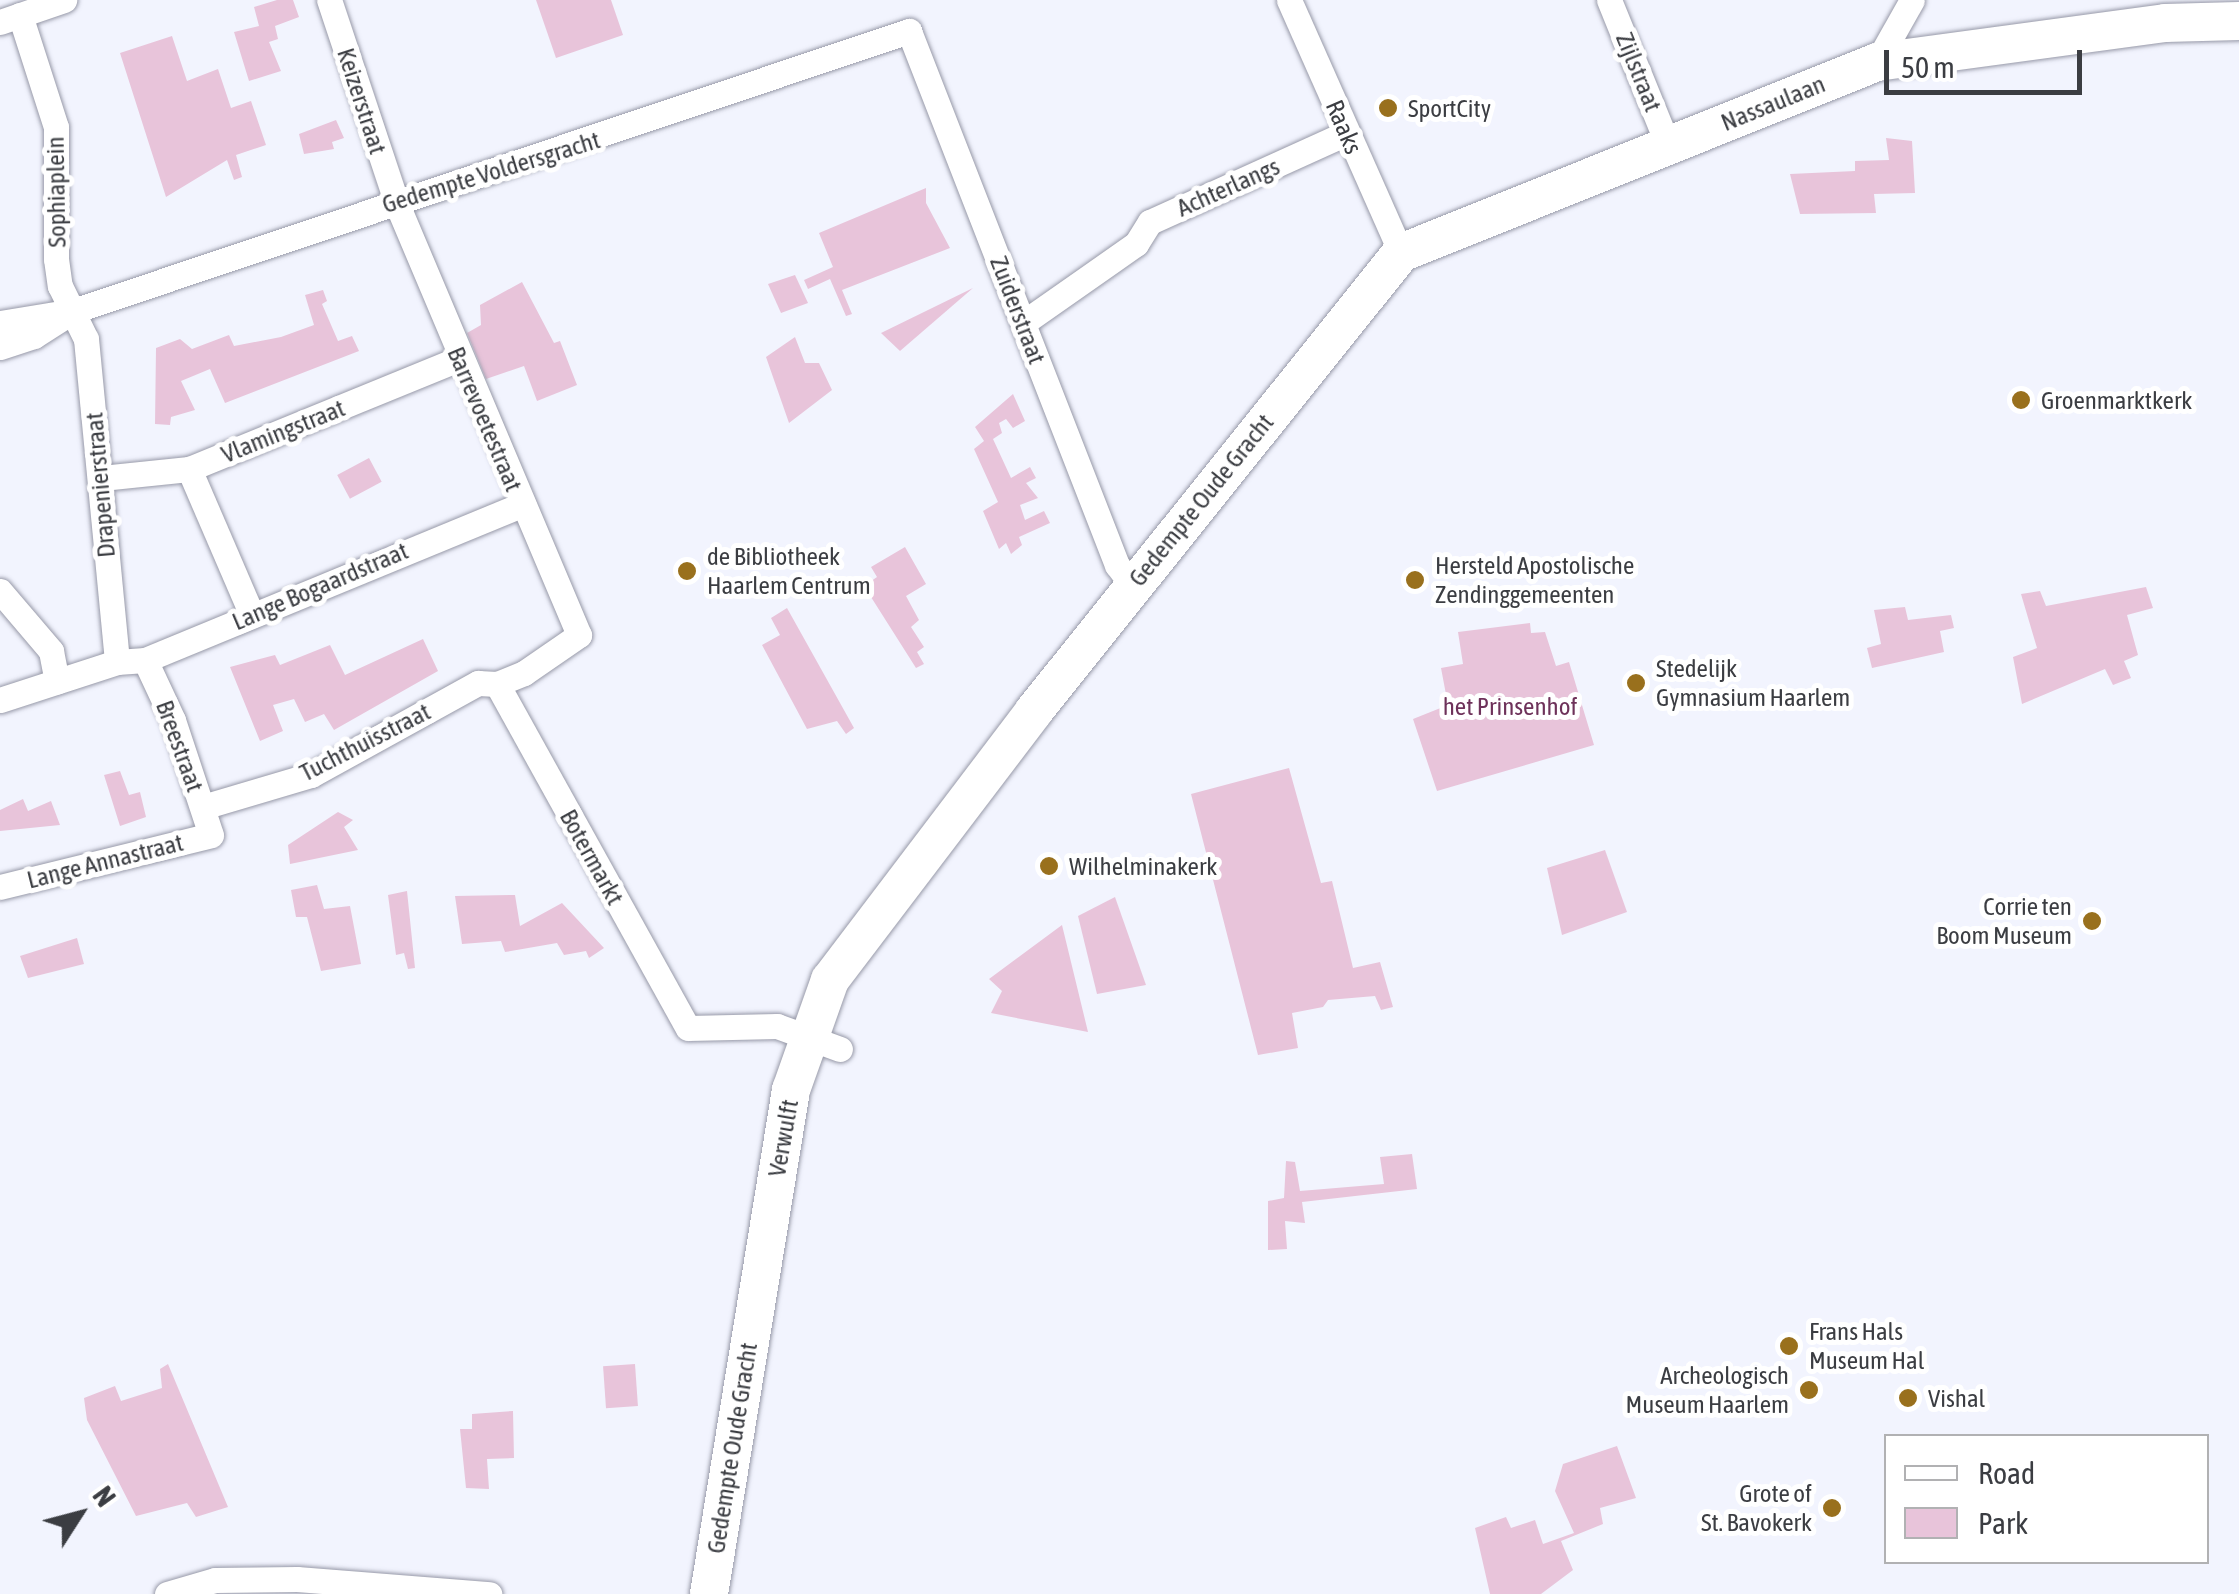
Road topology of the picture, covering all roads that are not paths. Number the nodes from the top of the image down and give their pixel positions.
1 (64, 0) edge
2 (329, 0) edge
3 (1289, 0) edge
4 (1609, 0) edge
5 (1912, 0) edge
6 (2221, 14) edge
7 (10, 18) edge
8 (909, 31) joint
9 (1878, 62) junction
10 (1346, 134) junction
11 (1668, 144) junction
12 (396, 201) junction
13 (1401, 254) junction
14 (73, 311) junction
15 (1023, 322) junction
16 (0, 323) edge
17 (0, 347) edge
18 (459, 359) junction
19 (189, 469) junction
20 (102, 478) junction
21 (522, 504) junction
22 (1132, 586) junction
23 (0, 591) edge
24 (252, 615) junction
25 (579, 635) joint
26 (144, 660) junction
27 (117, 662) junction
28 (58, 680) junction
29 (497, 684) junction
30 (0, 700) edge
31 (203, 807) junction
32 (210, 835) joint
33 (0, 887) edge
34 (830, 980) joint
35 (824, 1042) junction
36 (756, 1301) joint
37 (167, 1594) edge
38 (489, 1594) edge
39 (709, 1594) edge

1 - 7 street
2 - 12 street, Keizerstraat
3 - 10 street, Raaks
4 - 11 street, Zijlstraat
5 - 9 street
6 - 9 street, Nassaulaan
7 - 14 street, Sophiaplein
8 - 12 street, Gedempte Voldersgracht
8 - 15 street, Zuiderstraat
9 - 11 street, Nassaulaan
10 - 13 street, Raaks
10 - 15 street, Achterlangs
11 - 13 street, Gedempte Oude Gracht
12 - 14 street, Gedempte Voldersgracht
12 - 18 street, Barrevoetestraat
13 - 22 street, Gedempte Oude Gracht
14 - 16 street
14 - 17 street
14 - 20 street, Drapenierstraat
15 - 22 street, Zuiderstraat
18 - 19 street, Vlamingstraat
18 - 21 street, Barrevoetestraat
19 - 20 street, Vlamingstraat
19 - 24 street
20 - 27 street, Drapenierstraat
21 - 24 street, Lange Bogaardstraat
21 - 25 street, Barrevoetestraat
22 - 34 street, Gedempte Oude Gracht
23 - 28 street
24 - 26 street, Lange Bogaardstraat
25 - 29 street, Tuchthuisstraat
26 - 27 street, Lange Bogaardstraat
26 - 31 street, Breestraat
27 - 28 street, Lange Bogaardstraat
28 - 30 street, Lange Bogaardstraat
29 - 31 street, Tuchthuisstraat
29 - 35 street, Botermarkt
31 - 32 street, Breestraat
32 - 33 street, Lange Annastraat
34 - 35 street, Verwulft
35 - 36 street, Verwulft
36 - 39 street, Gedempte Oude Gracht
37 - 38 street

